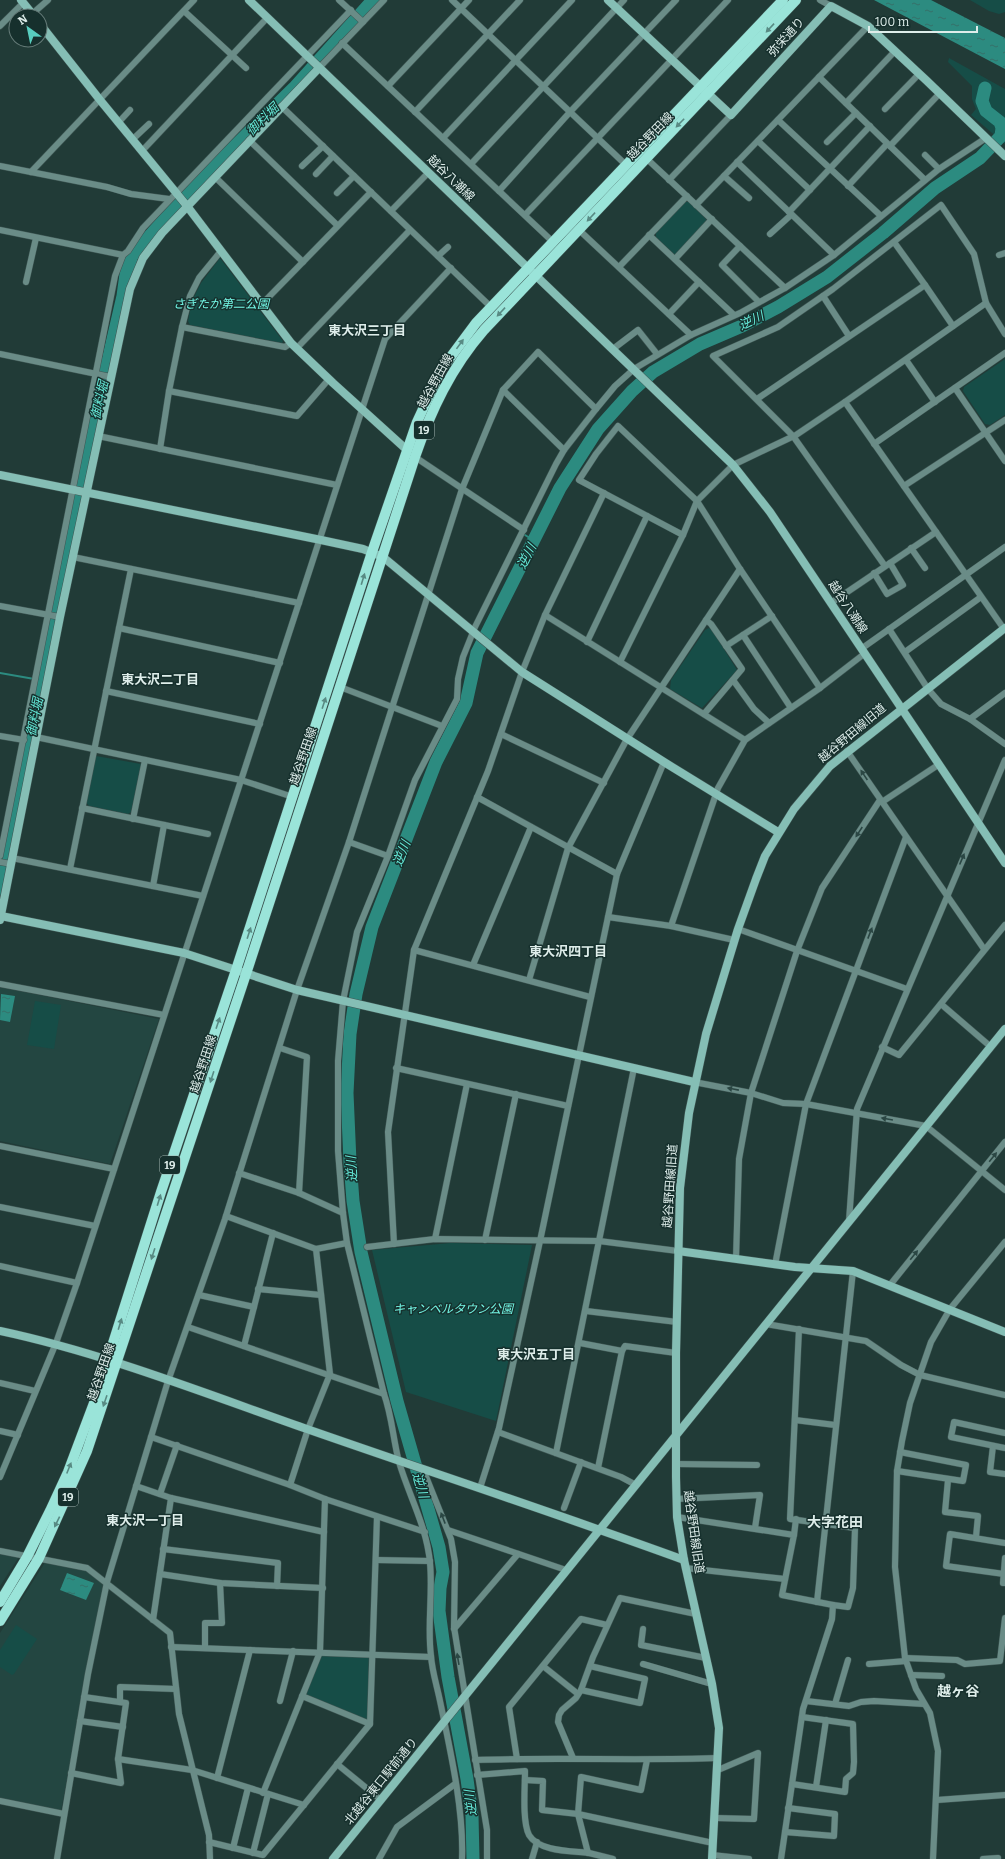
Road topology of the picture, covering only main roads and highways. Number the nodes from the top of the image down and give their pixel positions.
1 (783, 0) edge
2 (796, 0) edge
3 (113, 1362) junction
4 (0, 1602) edge
5 (0, 1621) edge

3 -> 1 main road, 越谷野田線 / 19
2 -> 3 main road, 越谷野田線 / 19
4 -> 3 main road, 越谷野田線 / 19
3 -> 5 main road, 越谷野田線 / 19

